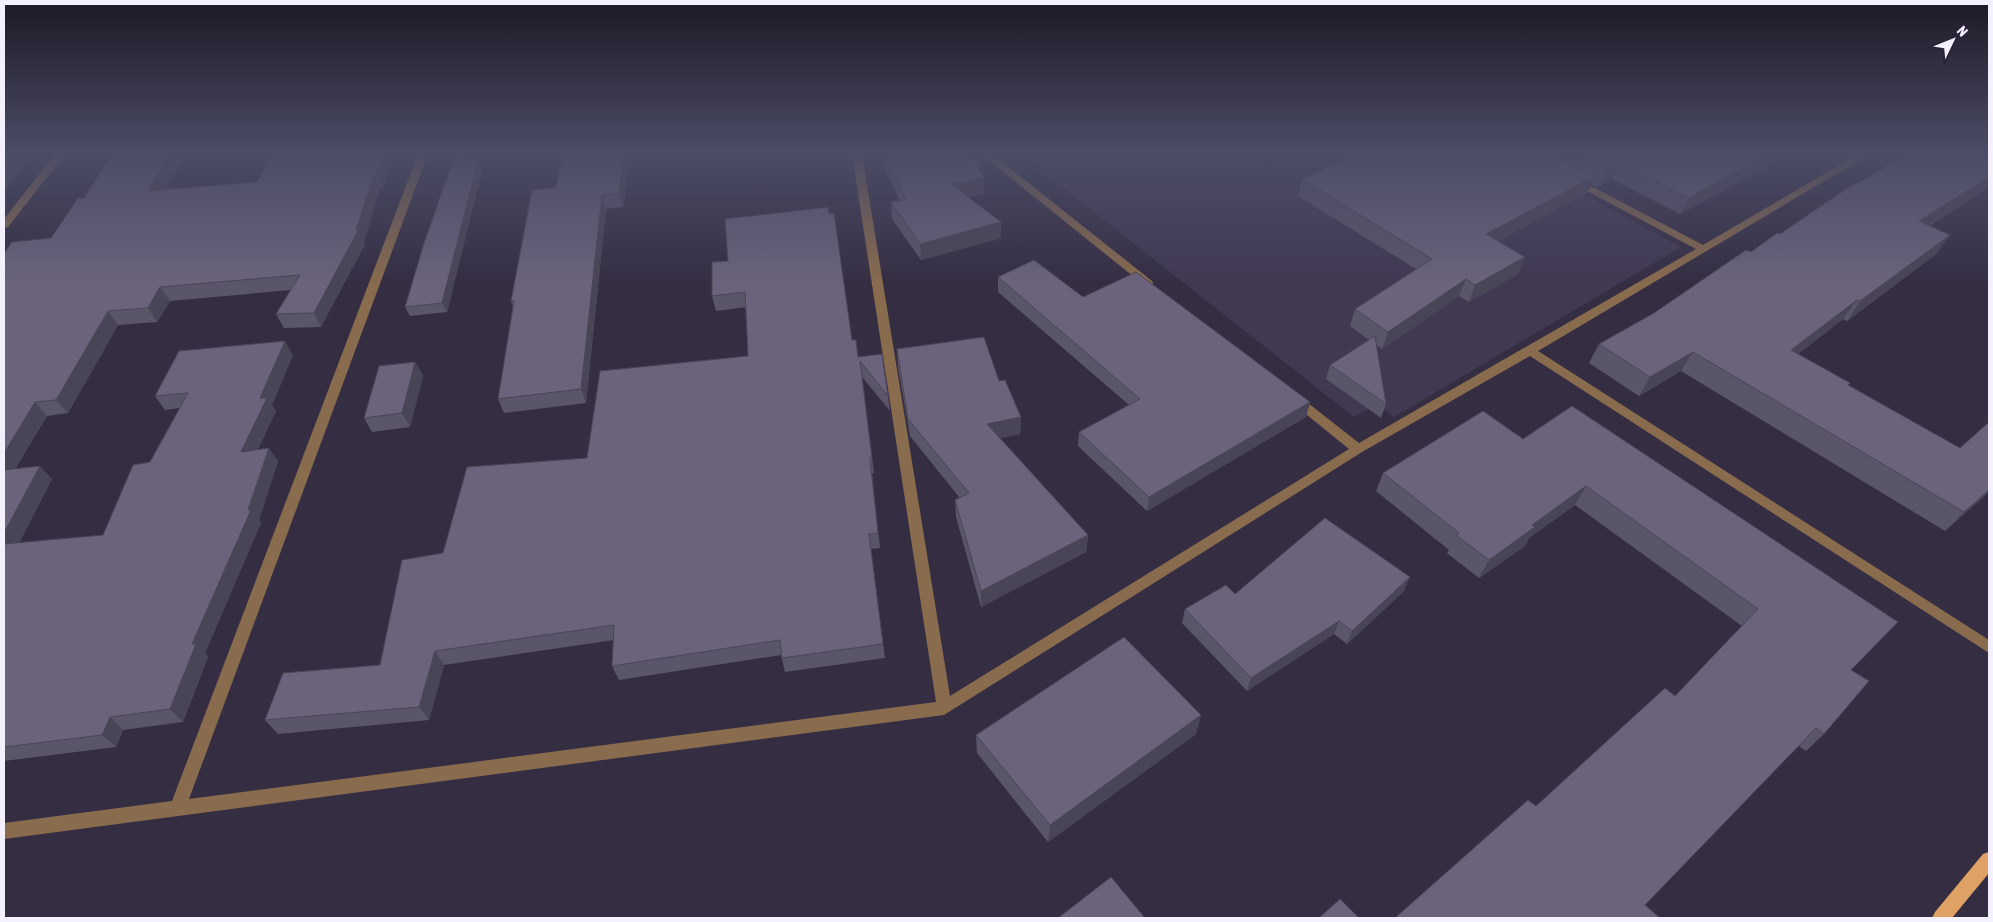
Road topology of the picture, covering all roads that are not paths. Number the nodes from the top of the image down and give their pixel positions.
1 (26, 197) edge
2 (407, 197) edge
3 (864, 197) edge
4 (1041, 197) edge
5 (1604, 197) edge
6 (1792, 197) edge
7 (4, 225) edge
8 (1703, 249) junction
9 (1157, 289) edge
10 (1530, 351) junction
11 (1288, 394) edge
12 (1358, 449) junction
13 (1989, 647) edge
14 (944, 708) junction
15 (177, 809) junction
16 (4, 831) edge
17 (1989, 860) edge
18 (1941, 918) edge

1 - 7 street
2 - 15 street
3 - 14 street
4 - 9 street
5 - 8 street
6 - 8 street
8 - 10 street
10 - 12 street
10 - 13 street
11 - 12 street
12 - 14 street
14 - 15 street
15 - 16 street
17 - 18 main road

